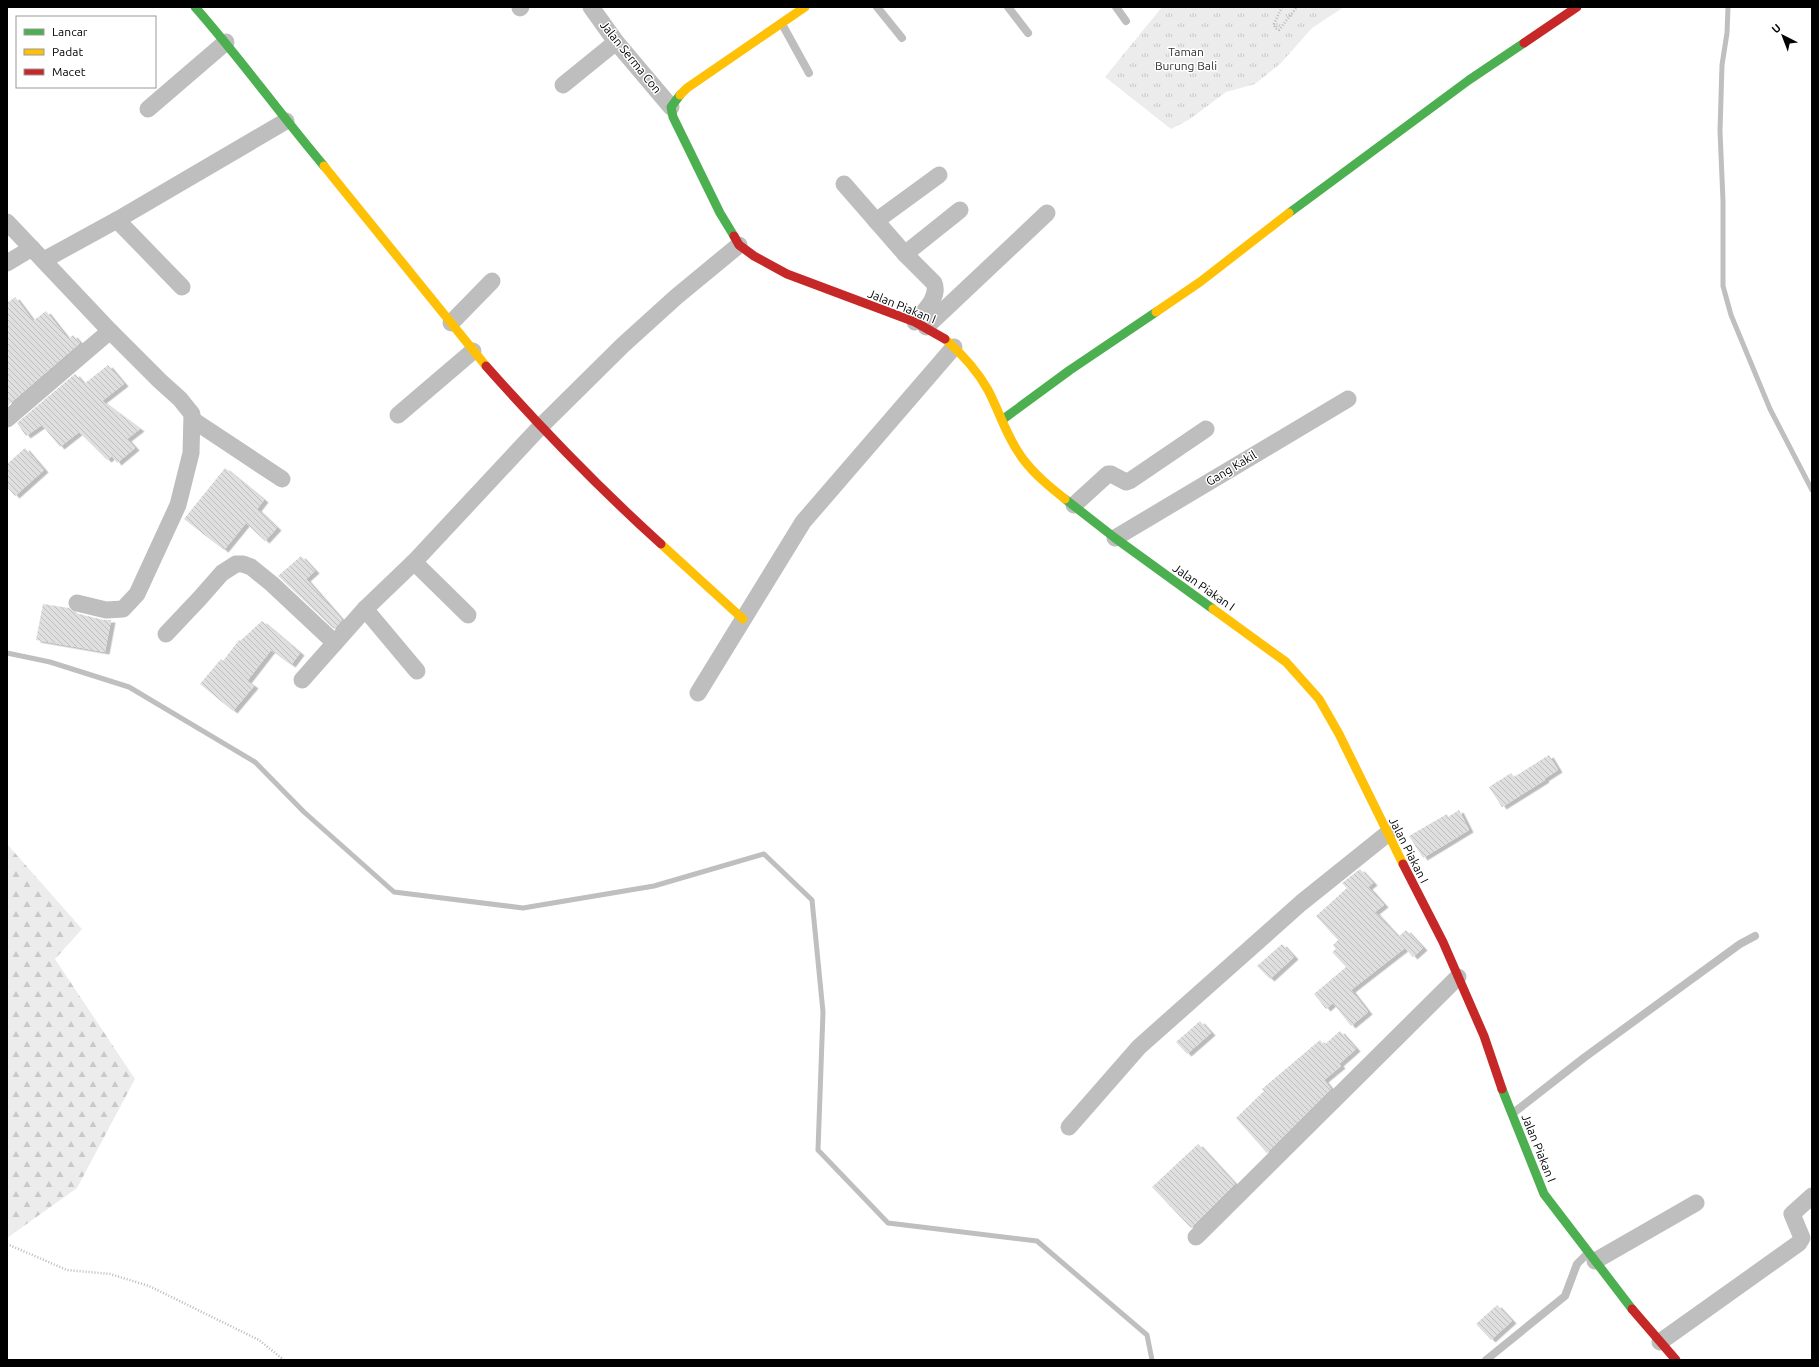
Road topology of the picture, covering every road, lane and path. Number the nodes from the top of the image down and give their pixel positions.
1 (195, 7) edge
2 (591, 7) edge
3 (805, 7) edge
4 (876, 7) edge
5 (1008, 7) edge
6 (1116, 7) edge
7 (1282, 7) edge
8 (1297, 7) edge
9 (1577, 7) edge
10 (1126, 21) dead end
11 (782, 23) junction
12 (1028, 33) dead end
13 (902, 38) dead end
14 (226, 42) junction
15 (616, 42) junction
16 (809, 73) dead end
17 (563, 85) dead end
18 (671, 107) junction
19 (148, 109) dead end
20 (286, 120) junction
21 (939, 175) dead end
22 (844, 184) dead end
23 (960, 210) dead end
24 (1047, 213) dead end
25 (117, 220) junction
26 (876, 221) junction
27 (7, 222) edge
28 (739, 245) junction
29 (38, 254) junction
30 (905, 254) junction
31 (7, 263) edge
32 (492, 281) dead end
33 (182, 287) dead end
34 (451, 324) junction
35 (921, 325) junction
36 (110, 331) junction
37 (954, 347) junction
38 (473, 351) junction
39 (1348, 399) dead end
40 (398, 415) dead end
41 (7, 419) edge
42 (193, 420) junction
43 (1002, 420) junction
44 (540, 427) junction
45 (1206, 429) dead end
46 (282, 479) dead end
47 (1074, 505) junction
48 (1115, 538) junction
49 (414, 562) junction
50 (77, 603) dead end
51 (365, 609) junction
52 (468, 615) dead end
53 (743, 619) junction
54 (166, 634) dead end
55 (335, 643) junction
56 (417, 671) dead end
57 (302, 680) dead end
58 (698, 693) dead end
59 (1387, 834) junction
60 (1754, 936) dead end
61 (1458, 977) junction
62 (1512, 1114) junction
63 (1069, 1127) dead end
64 (1812, 1196) edge
65 (1696, 1203) dead end
66 (1196, 1237) dead end
67 (7, 1244) edge
68 (1592, 1257) junction
69 (1660, 1342) junction
70 (284, 1360) edge
71 (1486, 1360) edge
72 (1676, 1360) edge

1 - 14 street
2 - 15 street, Jalan Serma Con
3 - 11 street
4 - 13 lane
5 - 12 lane
6 - 10 lane
7 - 8 path
9 - 43 street
11 - 16 lane
11 - 18 street
14 - 19 street
14 - 20 street
15 - 17 street
15 - 18 street, Jalan Serma Con
18 - 28 street, Jalan Piakan I
20 - 25 street
20 - 34 street
21 - 26 street
22 - 26 street
23 - 30 street
24 - 35 street
25 - 29 street
25 - 33 street
26 - 30 street
27 - 29 street
28 - 35 street, Jalan Piakan I
28 - 44 street
29 - 31 street
29 - 36 street
30 - 35 street
32 - 34 street
34 - 38 street
35 - 37 street, Jalan Piakan I
36 - 41 street
36 - 42 street
37 - 43 street, Jalan Piakan I
37 - 53 street
38 - 40 street
38 - 44 street
39 - 48 street, Gang Kakil
42 - 46 street
42 - 50 street
43 - 47 street, Jalan Piakan I
44 - 49 street
44 - 53 street
45 - 47 street
47 - 48 street, Jalan Piakan I
48 - 59 street, Jalan Piakan I
49 - 51 street
49 - 52 street
51 - 55 street
51 - 56 street
53 - 58 street
54 - 55 street
55 - 57 street
59 - 61 street, Jalan Piakan I
59 - 63 street
60 - 62 lane
61 - 62 street, Jalan Piakan I
61 - 66 street
62 - 68 street, Jalan Piakan I
64 - 69 street
65 - 68 street
67 - 70 path
68 - 69 street, Jalan Piakan I
68 - 71 lane
69 - 72 street, Jalan Piakan I

